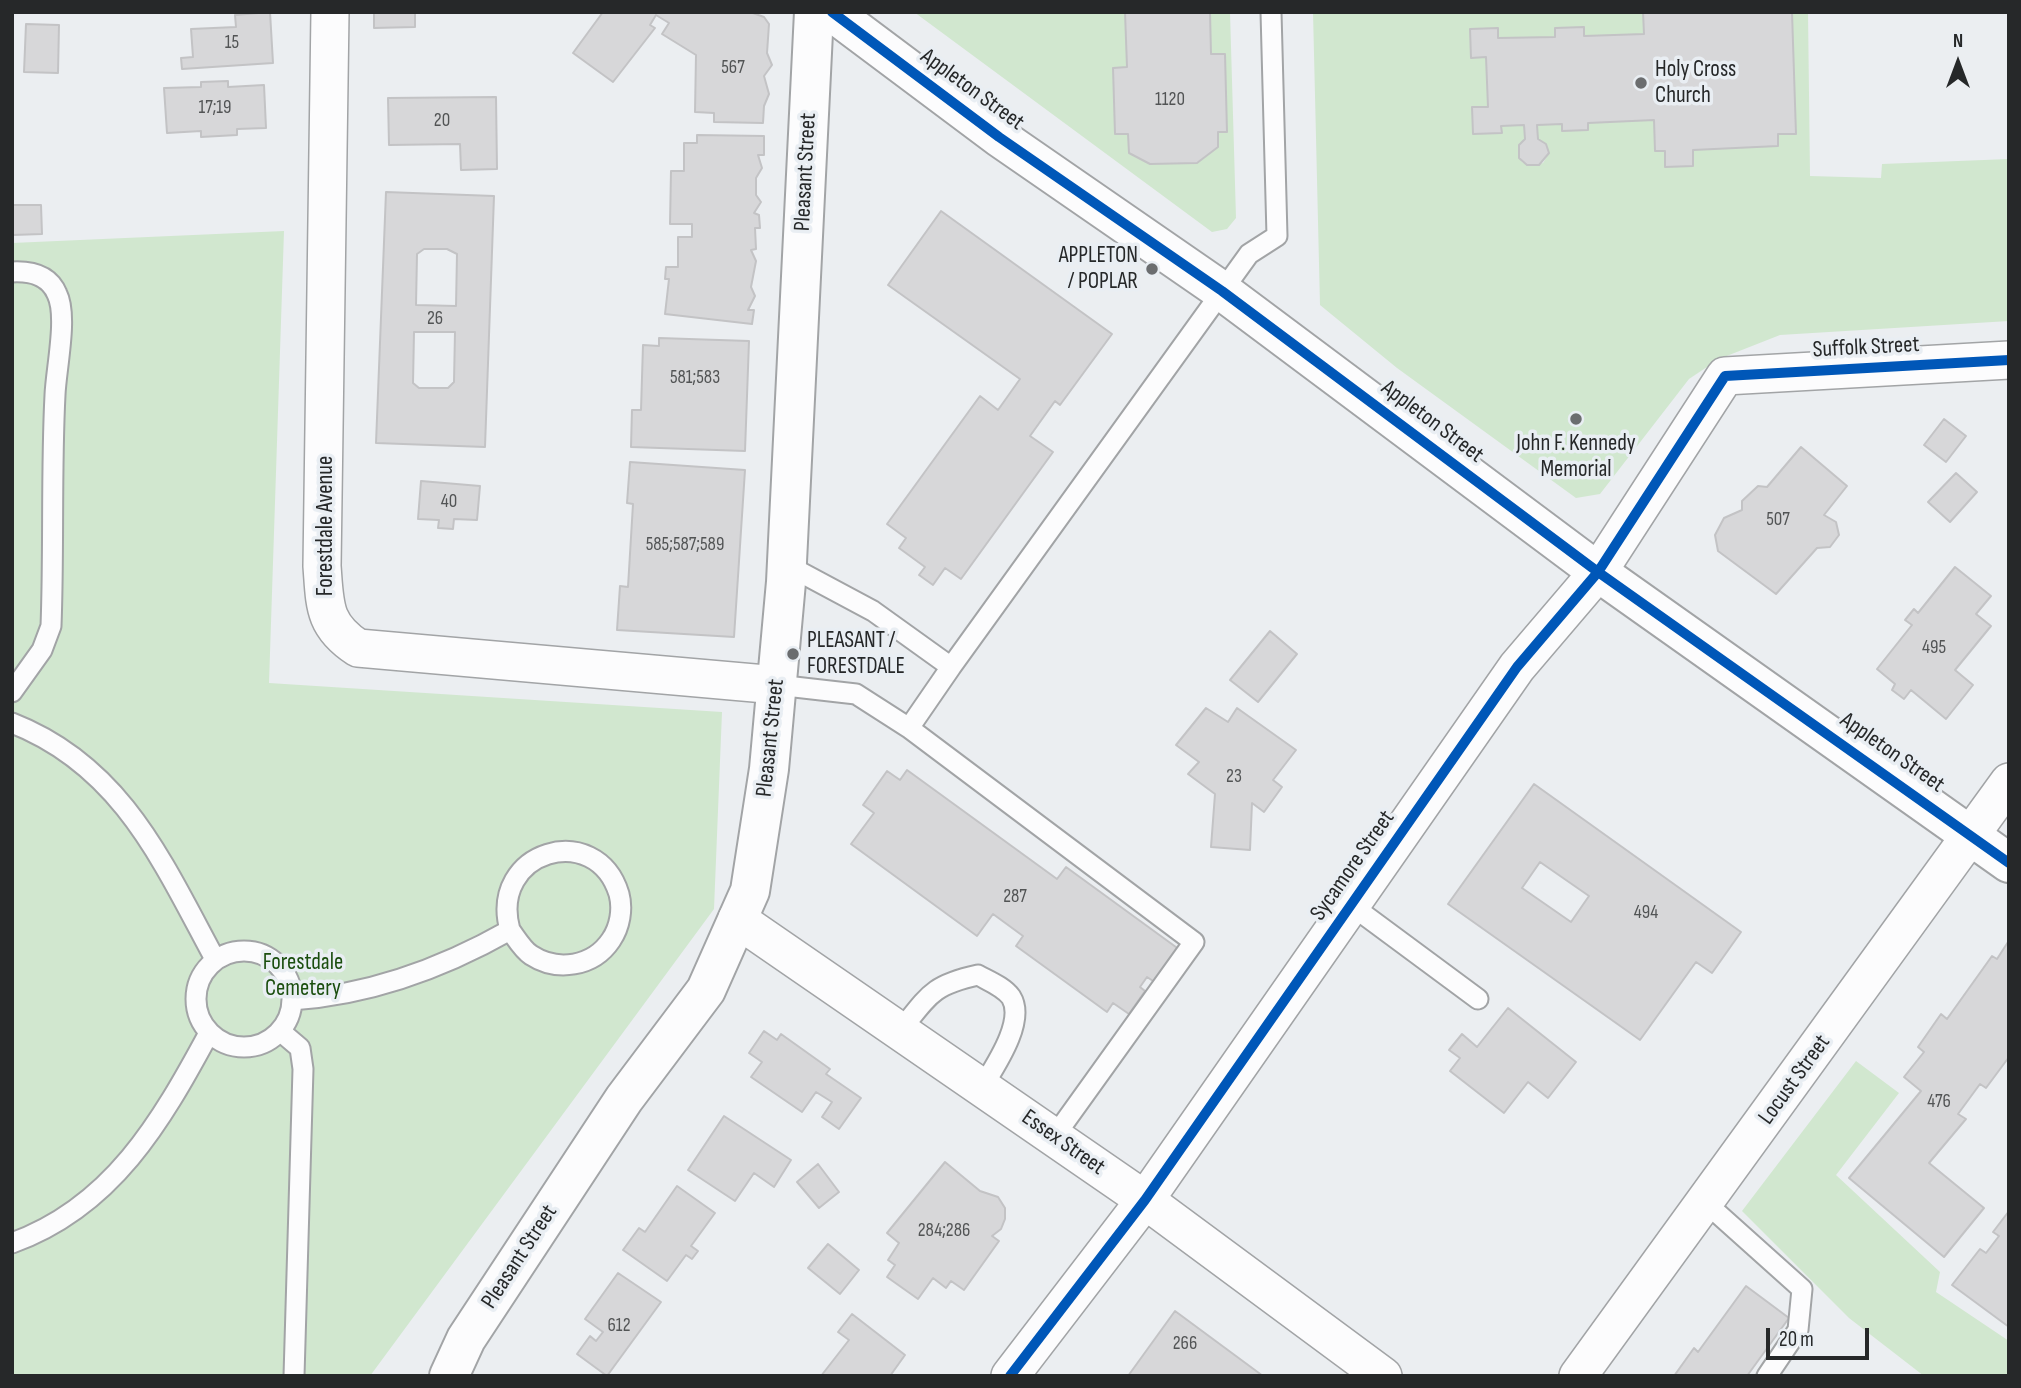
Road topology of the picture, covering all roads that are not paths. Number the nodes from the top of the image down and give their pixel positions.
1 (330, 12) edge
2 (814, 12) edge
3 (832, 12) edge
4 (1271, 12) edge
5 (12, 272) edge
6 (1222, 291) junction
7 (2009, 360) edge
8 (1725, 376) joint
9 (787, 565) junction
10 (1598, 572) junction
11 (951, 667) junction
12 (777, 685) junction
13 (12, 692) edge
14 (12, 723) edge
15 (909, 728) junction
16 (2009, 782) edge
17 (1972, 836) junction
18 (2009, 863) edge
19 (1351, 905) junction
20 (737, 919) junction
21 (510, 930) junction
22 (215, 960) junction
23 (1478, 999) dead end
24 (292, 1000) junction
25 (281, 1031) junction
26 (900, 1031) junction
27 (209, 1034) junction
28 (983, 1086) junction
29 (1054, 1137) junction
30 (1145, 1200) junction
31 (1706, 1203) junction
32 (12, 1243) edge
33 (294, 1376) edge
34 (449, 1376) edge
35 (1010, 1376) edge
36 (1383, 1376) edge
37 (1578, 1376) edge
38 (1766, 1376) edge

1 - 12 street, Forestdale Avenue
2 - 9 main road, Pleasant Street
3 - 6 main road, Appleton Street
4 - 6 lane
5 - 13 lane
6 - 10 main road, Appleton Street
6 - 11 lane
7 - 8 street, Suffolk Street
8 - 10 street, Sycamore Street
9 - 11 lane
9 - 12 main road, Pleasant Street
10 - 17 main road, Appleton Street
10 - 19 street, Sycamore Street
11 - 15 lane
12 - 15 lane
12 - 20 main road, Pleasant Street
14 - 22 lane
15 - 29 lane
16 - 17 street, Locust Street
17 - 18 main road, Appleton Street
17 - 31 street, Locust Street
19 - 23 lane
19 - 30 street, Sycamore Street
20 - 26 street, Essex Street
20 - 34 main road, Pleasant Street
21 - 21 lane
21 - 24 lane
22 - 24 lane
22 - 27 lane
24 - 25 lane
25 - 27 lane
25 - 33 lane
26 - 28 street, Essex Street
26 - 28 lane
27 - 32 lane
28 - 29 street, Essex Street
29 - 30 street, Essex Street
30 - 35 street, Sycamore Street
30 - 36 street, Essex Street
31 - 37 street, Locust Street
31 - 38 lane

